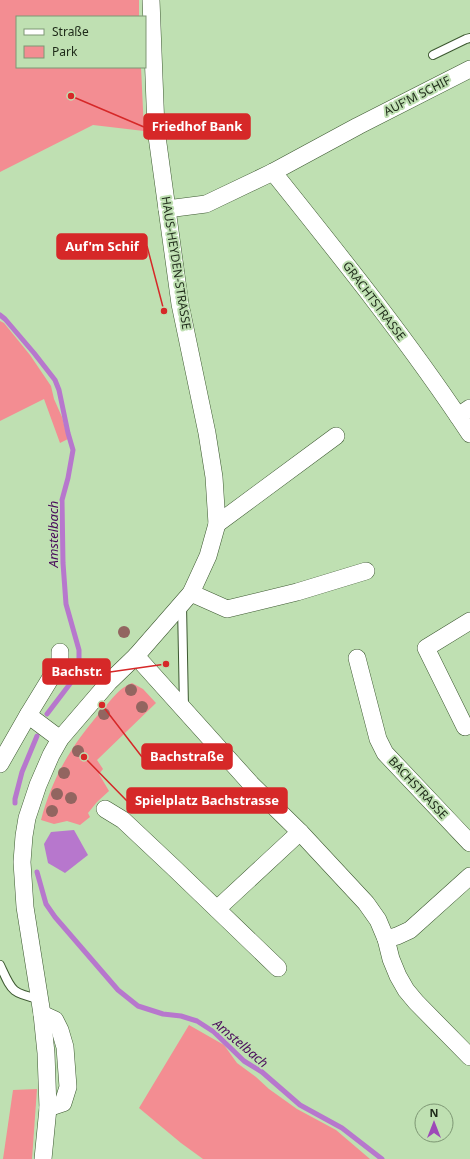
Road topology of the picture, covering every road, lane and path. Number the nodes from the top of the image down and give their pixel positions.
1 (151, 0) edge
2 (470, 38) edge
3 (433, 55) dead end
4 (470, 69) edge
5 (273, 172) junction
6 (167, 209) junction
7 (464, 412) edge
8 (470, 434) edge
9 (336, 436) dead end
10 (217, 524) junction
11 (366, 571) dead end
12 (187, 598) junction
13 (470, 621) edge
14 (60, 652) dead end
15 (136, 656) junction
16 (357, 658) dead end
17 (184, 708) junction
18 (43, 726) junction
19 (465, 727) dead end
20 (0, 764) edge
21 (105, 809) dead end
22 (300, 832) junction
23 (470, 843) edge
24 (470, 876) edge
25 (217, 909) junction
26 (386, 939) junction
27 (0, 965) edge
28 (278, 968) dead end
29 (40, 1007) junction
30 (470, 1057) edge
31 (43, 1159) edge

1 - 6 street, HAUS-HEYDEN-STRASSE
2 - 3 lane
4 - 5 street, AUF'M SCHIF
5 - 6 street, AUF'M SCHIF
5 - 7 street, GRACHTSTRASSE
6 - 10 street, HAUS-HEYDEN-STRASSE
7 - 8 street, GRACHTSTRASSE
9 - 10 street
10 - 12 street, HAUS-HEYDEN-STRASSE
11 - 12 street
12 - 15 street, HAUS-HEYDEN-STRASSE
12 - 17 lane
13 - 19 street
14 - 18 street, HAUS-HEYDEN-STRASSE
15 - 17 street
15 - 18 street, HAUS-HEYDEN-STRASSE
16 - 23 street, BACHSTRASSE
17 - 22 street
18 - 20 street, HAUS-HEYDEN-STRASSE
18 - 29 street, HAUS-HEYDEN-STRASSE
21 - 25 street
22 - 25 street
22 - 26 street
24 - 26 street
25 - 28 street
26 - 30 street
27 - 29 lane
29 - 31 street

